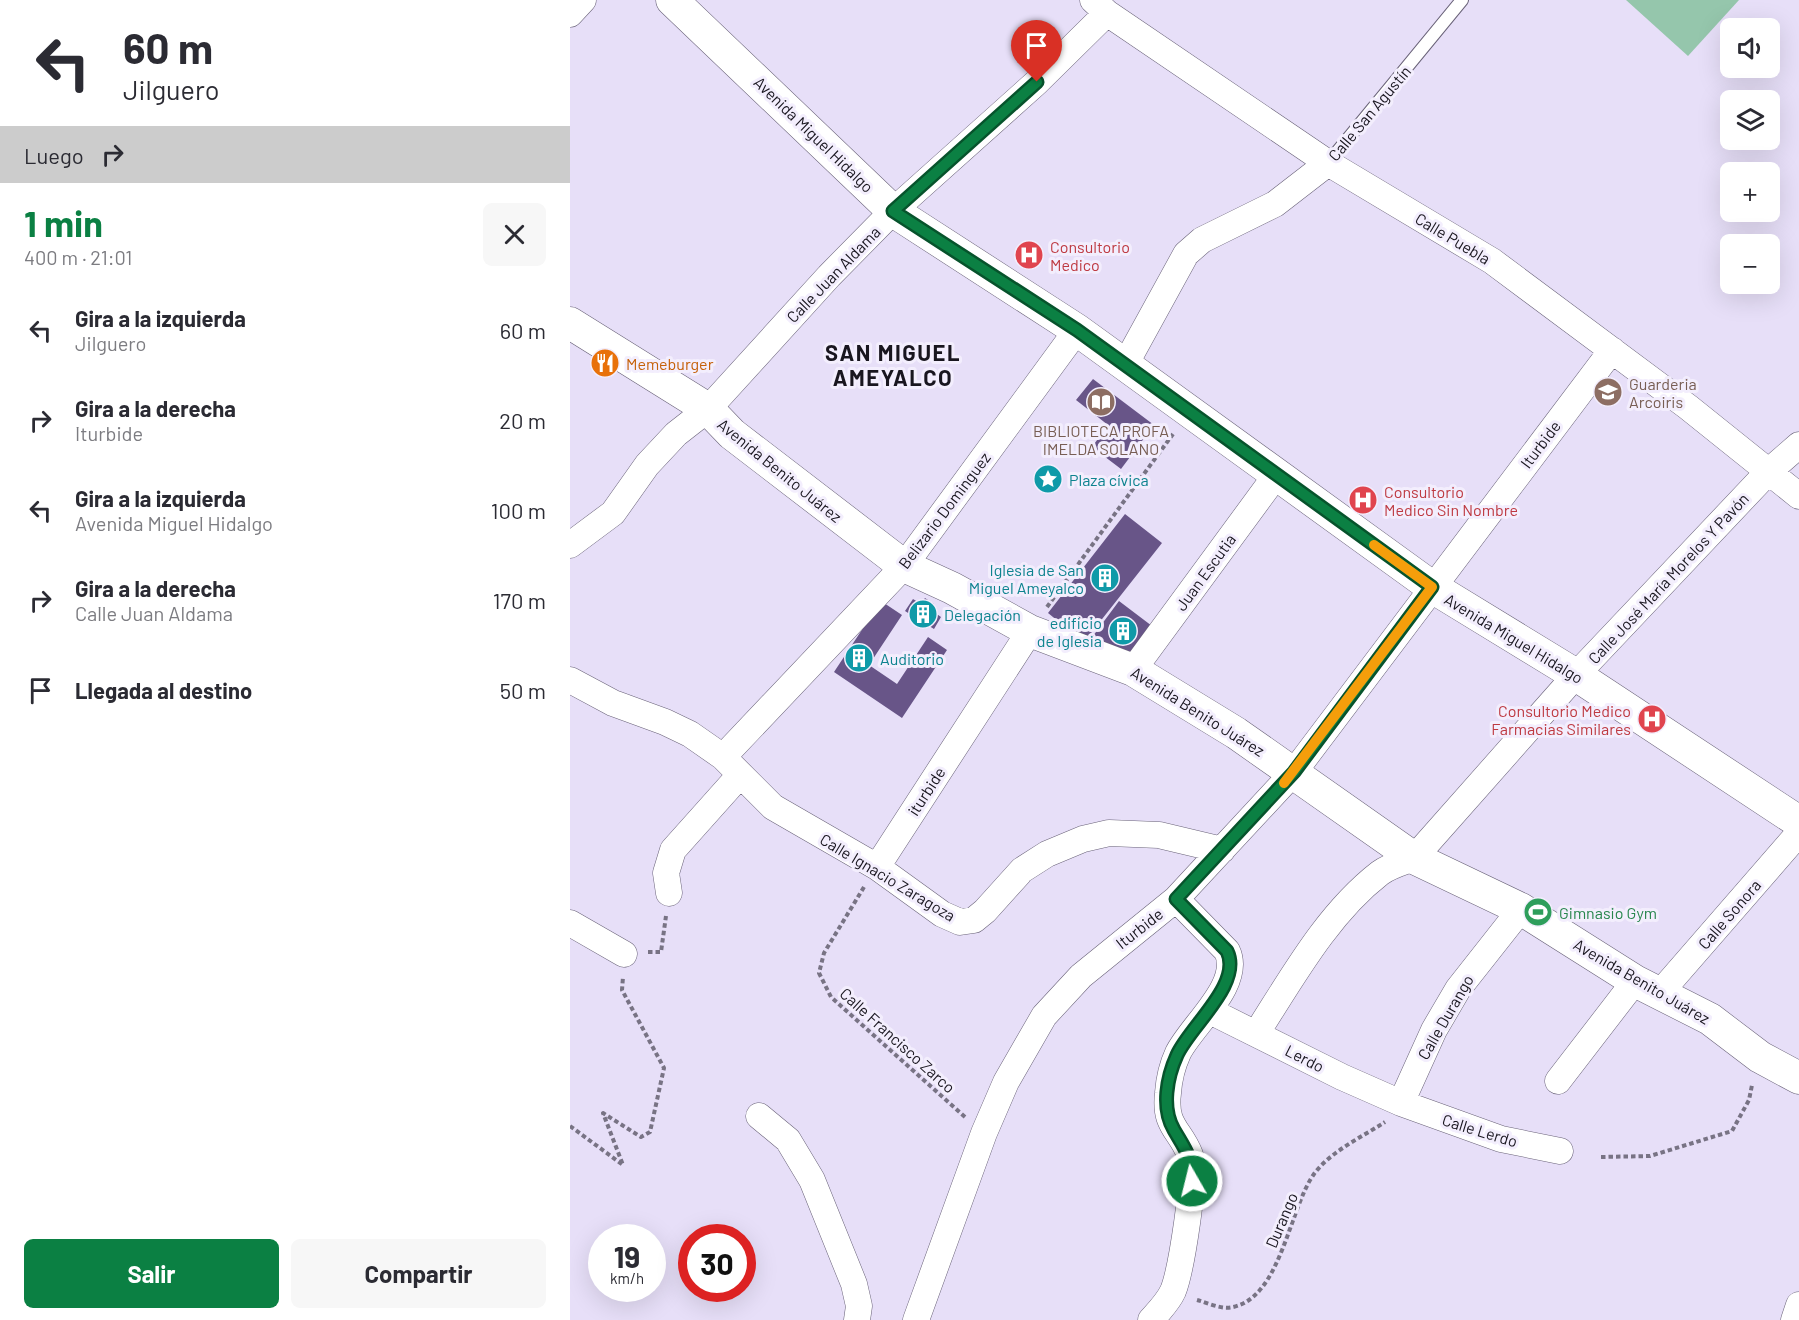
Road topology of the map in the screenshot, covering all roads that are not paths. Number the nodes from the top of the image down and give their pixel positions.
1 (583, 0) edge
2 (672, 0) edge
3 (1462, 0) edge
4 (1100, 7) edge
5 (570, 14) edge
6 (1328, 163) junction
7 (893, 211) junction
8 (570, 323) edge
9 (1077, 330) junction
10 (1612, 350) junction
11 (1125, 365) junction
12 (708, 410) junction
13 (1799, 445) edge
14 (1768, 472) junction
15 (1277, 474) junction
16 (1799, 496) edge
17 (570, 544) edge
18 (904, 566) junction
19 (1432, 587) junction
20 (1030, 631) junction
21 (1133, 670) junction
22 (1576, 675) junction
23 (570, 680) edge
24 (732, 766) junction
25 (1294, 772) junction
26 (1799, 822) edge
27 (1799, 833) edge
28 (1222, 850) junction
29 (1414, 858) junction
30 (877, 867) junction
31 (669, 893) road end
32 (1176, 899) junction
33 (1521, 909) junction
34 (570, 923) edge
35 (624, 954) road end
36 (1647, 987) junction
37 (1210, 1011) junction
38 (1256, 1034) junction
39 (1799, 1078) edge
40 (1558, 1081) dead end
41 (1401, 1103) junction
42 (759, 1116) dead end
43 (1560, 1150) dead end
44 (1799, 1305) edge
45 (857, 1320) edge
46 (916, 1320) edge
47 (1151, 1320) edge
48 (1794, 1320) edge

1 - 5 street
2 - 7 street, Avenida Miguel Hidalgo
3 - 6 lane, Calle San Agustín
4 - 6 street, Calle Puebla
4 - 7 street, Calle Juan Aldama
6 - 10 street, Calle Puebla
6 - 11 street, Calle San Agustín
7 - 9 street, Avenida Miguel Hidalgo
7 - 12 street, Calle Juan Aldama
8 - 12 street, Avenida Benito Juárez
9 - 11 street, Avenida Miguel Hidalgo
9 - 18 street, Belizario Dominguez
10 - 14 street, Calle Puebla
10 - 19 street, Iturbide
11 - 15 street, Avenida Miguel Hidalgo
12 - 17 street, Calle Juan Aldama
12 - 18 street, Avenida Benito Juárez
13 - 14 street, Calle José María Morelos Y Pavón
14 - 16 street, Calle Puebla
14 - 22 street, Calle José María Morelos Y Pavón
15 - 19 street, Avenida Miguel Hidalgo
15 - 21 street, Juan Escutia
18 - 20 street, Avenida Benito Juárez
18 - 24 street, Belizario Dominguez
19 - 22 street, Avenida Miguel Hidalgo
19 - 25 street, Iturbide
20 - 21 street, Avenida Benito Juárez
20 - 30 street, iturbide
21 - 25 street, Avenida Benito Juárez
22 - 26 street, Avenida Miguel Hidalgo
22 - 29 street, Calle José María Morelos Y Pavón
23 - 24 street, Calle Ignacio Zaragoza
24 - 30 street, Calle Ignacio Zaragoza
24 - 31 street, Belizario Dominguez
25 - 28 street, Iturbide
25 - 29 street, Avenida Benito Juárez
27 - 36 street, Calle Sonora
28 - 30 street, Calle Ignacio Zaragoza
28 - 32 street, Iturbide
29 - 33 street, Avenida Benito Juárez
29 - 38 street, Calle José María Morelos Y Pavón
32 - 37 street
32 - 46 street, Iturbide
33 - 36 street, Avenida Benito Juárez
33 - 41 street, Calle Durango
34 - 35 street
36 - 39 street, Avenida Benito Juárez
36 - 40 street, Calle Sonora
37 - 38 street, Lerdo
37 - 47 street
38 - 41 street, Lerdo
41 - 43 street, Calle Lerdo
42 - 45 street
44 - 48 street

